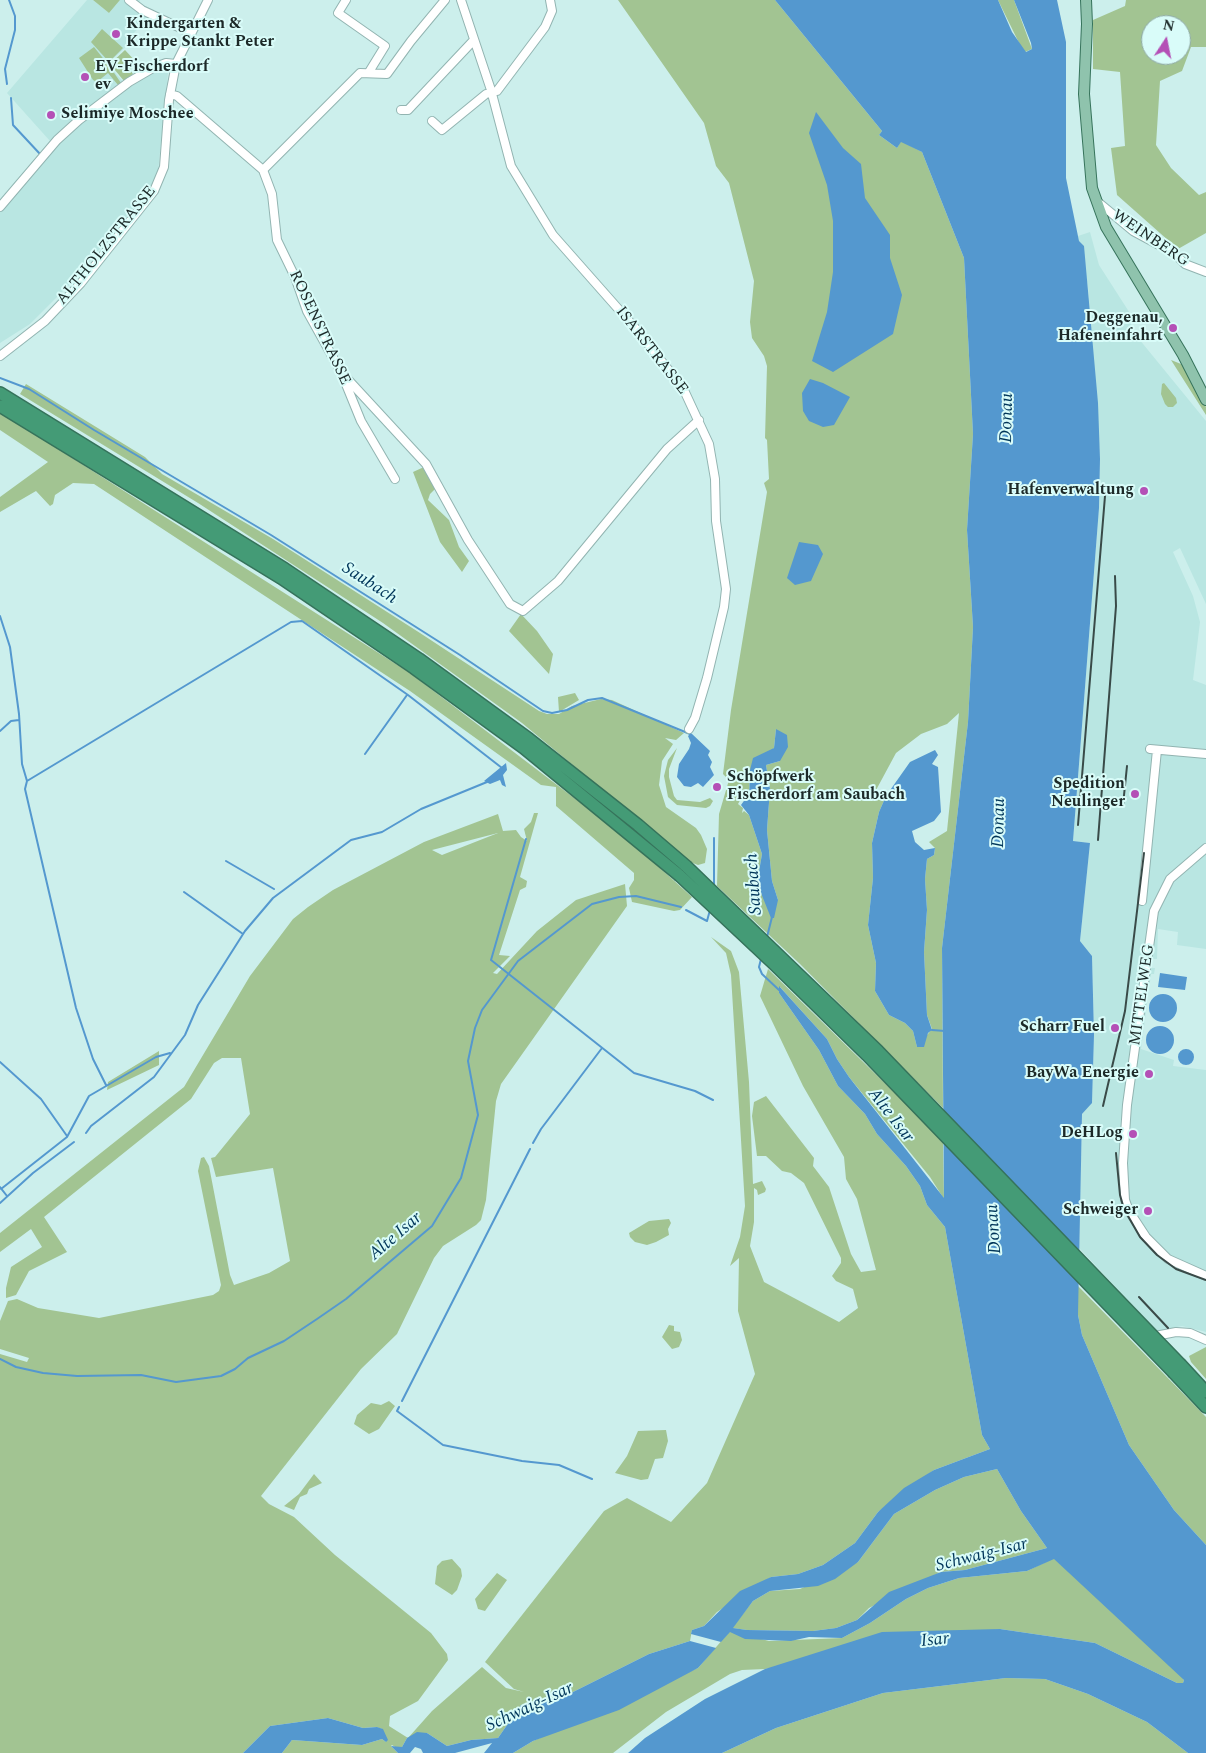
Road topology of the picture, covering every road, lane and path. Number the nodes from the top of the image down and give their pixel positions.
1 (129, 0) edge
2 (208, 0) edge
3 (346, 0) edge
4 (445, 0) edge
5 (460, 0) edge
6 (550, 0) edge
7 (1086, 0) edge
8 (191, 32) junction
9 (473, 41) junction
10 (176, 64) junction
11 (369, 72) junction
12 (491, 90) junction
13 (170, 94) junction
14 (402, 110) dead end
15 (432, 121) dead end
16 (263, 170) junction
17 (1096, 201) junction
18 (0, 207) edge
19 (1206, 272) edge
20 (0, 356) edge
21 (340, 372) junction
22 (0, 393) edge
23 (1206, 400) edge
24 (0, 406) edge
25 (699, 420) junction
26 (395, 479) dead end
27 (689, 729) dead end
28 (1206, 754) edge
29 (1206, 848) edge
30 (682, 870) junction
31 (1142, 901) dead end
32 (1206, 1276) edge
33 (1206, 1340) edge
34 (1137, 1341) dead end
35 (1178, 1369) junction
36 (1206, 1392) edge
37 (1206, 1407) edge

1 - 8 street
2 - 8 street, ALTHOLZSTRASSE
3 - 11 street
4 - 11 street
5 - 9 street, ISARSTRASSE
6 - 12 street
7 - 17 main road
8 - 10 street, ALTHOLZSTRASSE
9 - 12 street, ISARSTRASSE
9 - 14 street
10 - 13 street, ALTHOLZSTRASSE
10 - 18 street
11 - 16 street
12 - 15 street
12 - 25 street, ISARSTRASSE
13 - 16 street, ROSENSTRASSE
13 - 20 street, ALTHOLZSTRASSE
16 - 21 street, ROSENSTRASSE
17 - 19 street, WEINBERG
17 - 23 main road
21 - 25 street
21 - 26 street, ROSENSTRASSE
22 - 30 highway
24 - 30 highway
25 - 27 street, ISARSTRASSE
28 - 31 street
29 - 32 street, MITTELWEG
30 - 35 highway, bridge
33 - 34 street
35 - 36 highway
35 - 37 highway

